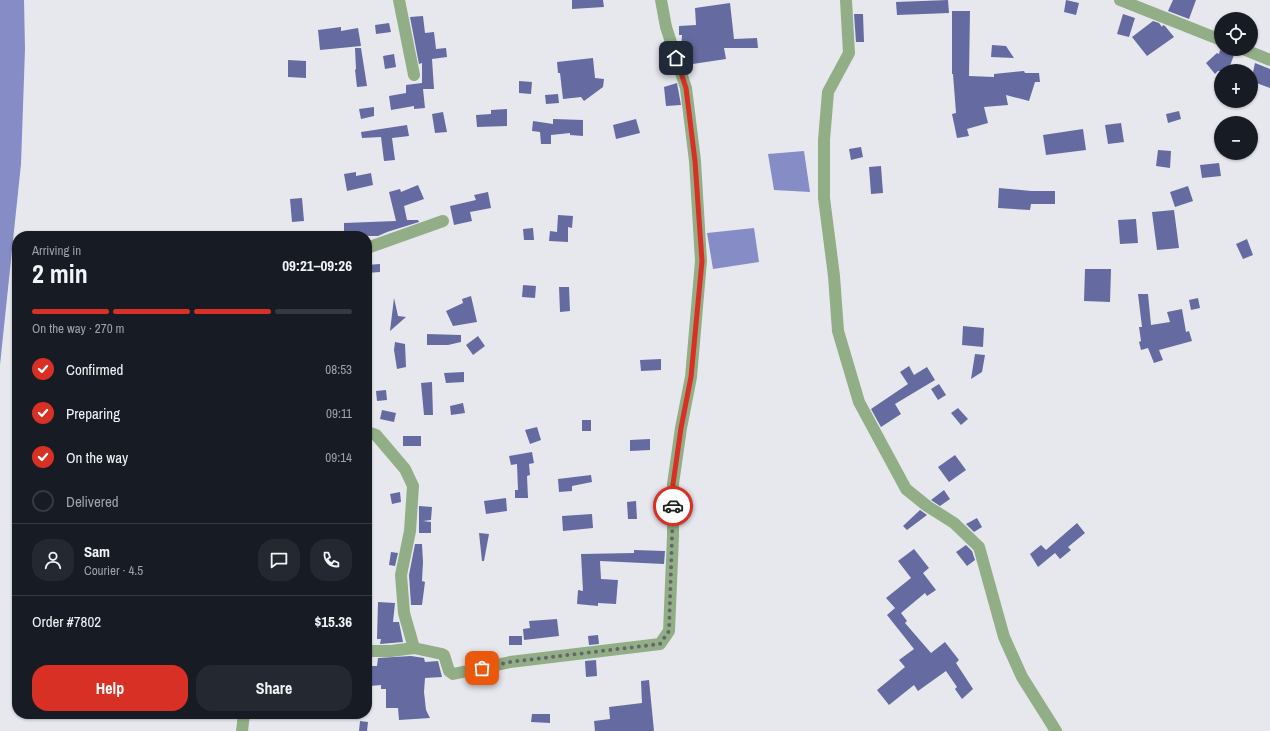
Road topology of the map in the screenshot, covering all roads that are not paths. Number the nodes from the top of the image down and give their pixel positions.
1 (399, 0) edge
2 (661, 0) edge
3 (846, 0) edge
4 (1120, 0) edge
5 (1214, 37) edge
6 (1258, 55) edge
7 (1270, 60) edge
8 (414, 75) dead end
9 (443, 221) dead end
10 (372, 246) edge
11 (372, 434) edge
12 (414, 648) junction
13 (372, 651) edge
14 (243, 719) edge
15 (242, 731) edge
16 (1056, 731) edge

1 - 8 street
2 - 12 street
3 - 16 street
4 - 5 street
6 - 7 street
9 - 10 street
11 - 12 street
12 - 13 street
14 - 15 street

